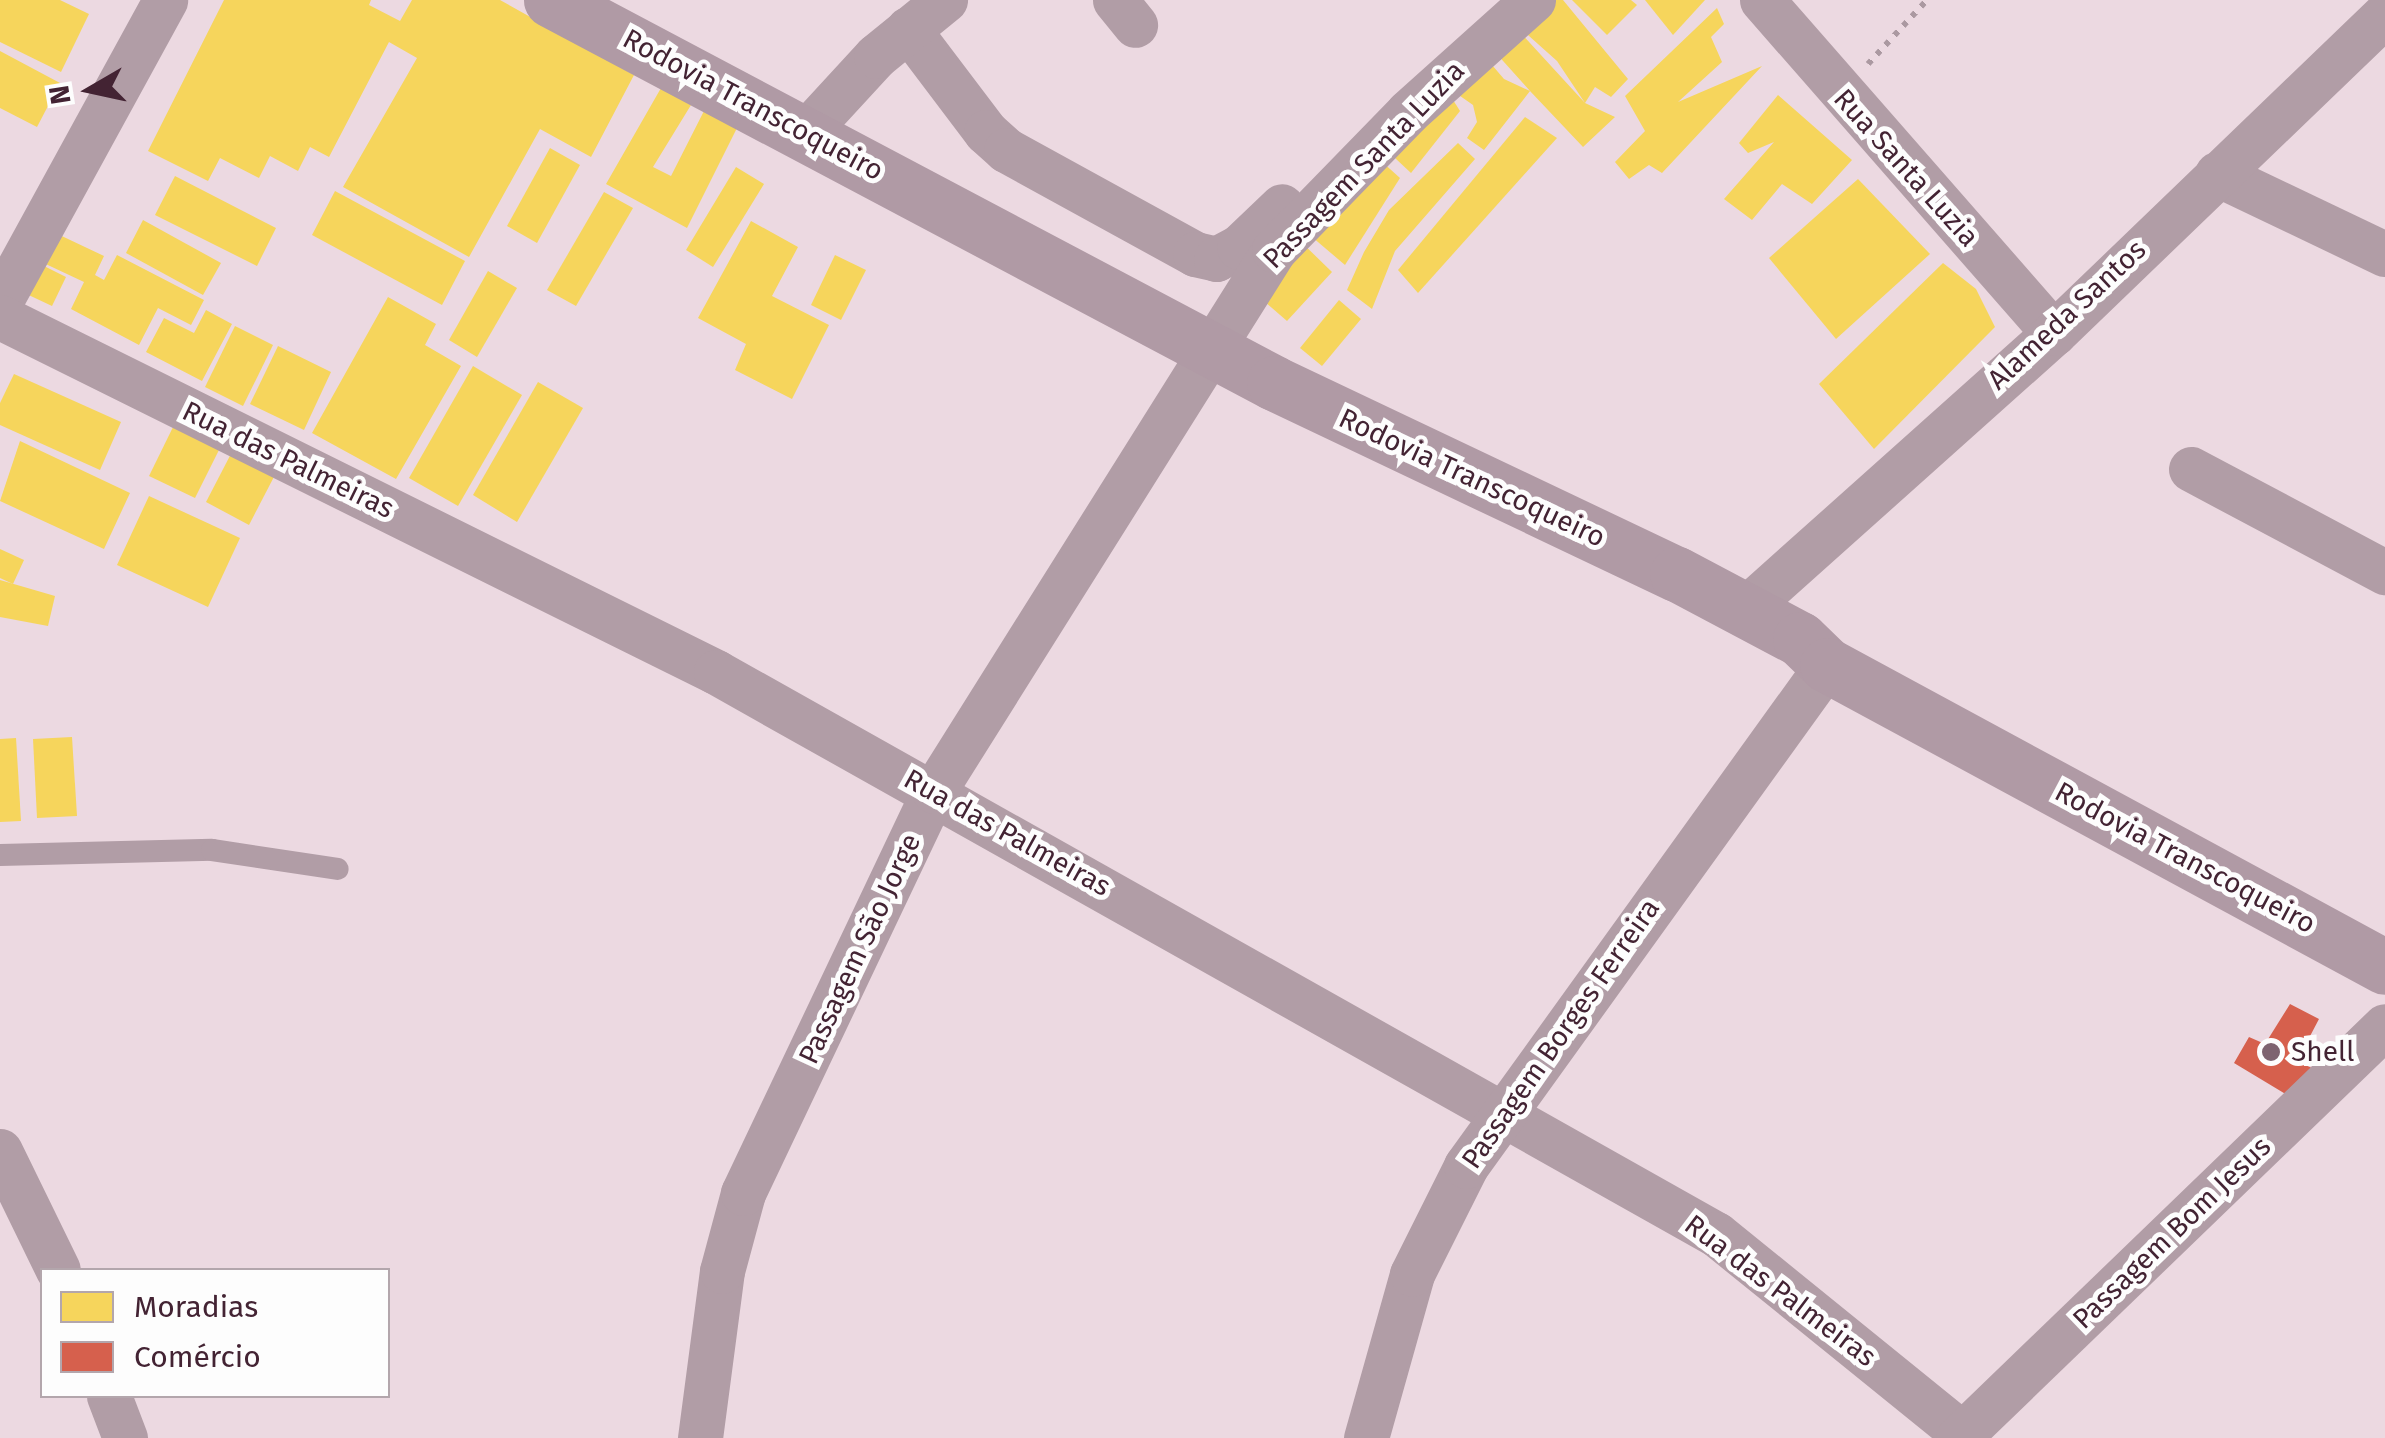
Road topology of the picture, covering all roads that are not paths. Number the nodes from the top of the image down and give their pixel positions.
1 (165, 0) edge
2 (551, 0) edge
3 (945, 0) edge
4 (1498, 0) edge
5 (1533, 0) edge
6 (1762, 0) edge
7 (2385, 14) edge
8 (908, 30) junction
9 (806, 132) junction
10 (2217, 174) junction
11 (2385, 254) edge
12 (0, 302) edge
13 (0, 317) edge
14 (2054, 333) junction
15 (1211, 344) junction
16 (2191, 468) dead end
17 (2385, 572) edge
18 (1744, 610) junction
19 (1827, 664) junction
20 (934, 790) junction
21 (0, 855) edge
22 (338, 869) dead end
23 (2385, 968) edge
24 (2385, 1026) edge
25 (1502, 1112) junction
26 (0, 1151) edge
27 (57, 1268) edge
28 (110, 1398) edge
29 (1960, 1436) edge
30 (126, 1438) edge
31 (700, 1438) edge
32 (1366, 1438) edge

1 - 12 street
2 - 9 main road, Rodovia Transcoqueiro
3 - 8 street
4 - 8 street
5 - 15 street, Passagem Santa Luzia
6 - 14 street, Rua Santa Luzia
7 - 10 street, Alameda Santos
8 - 9 street
9 - 15 main road, Rodovia Transcoqueiro
10 - 11 street
10 - 14 street, Alameda Santos
13 - 20 street, Rua das Palmeiras
14 - 18 street, Alameda Santos
15 - 18 main road, Rodovia Transcoqueiro
15 - 20 street, Passagem São Jorge
16 - 17 street
18 - 19 main road, Rodovia Transcoqueiro
19 - 23 main road, Rodovia Transcoqueiro
19 - 25 street, Passagem Borges Ferreira
20 - 25 street, Rua das Palmeiras
20 - 31 street, Passagem São Jorge
21 - 22 lane
24 - 29 street, Passagem Bom Jesus
25 - 29 street, Rua das Palmeiras
25 - 32 street, Passagem Borges Ferreira
26 - 27 street
28 - 30 street

